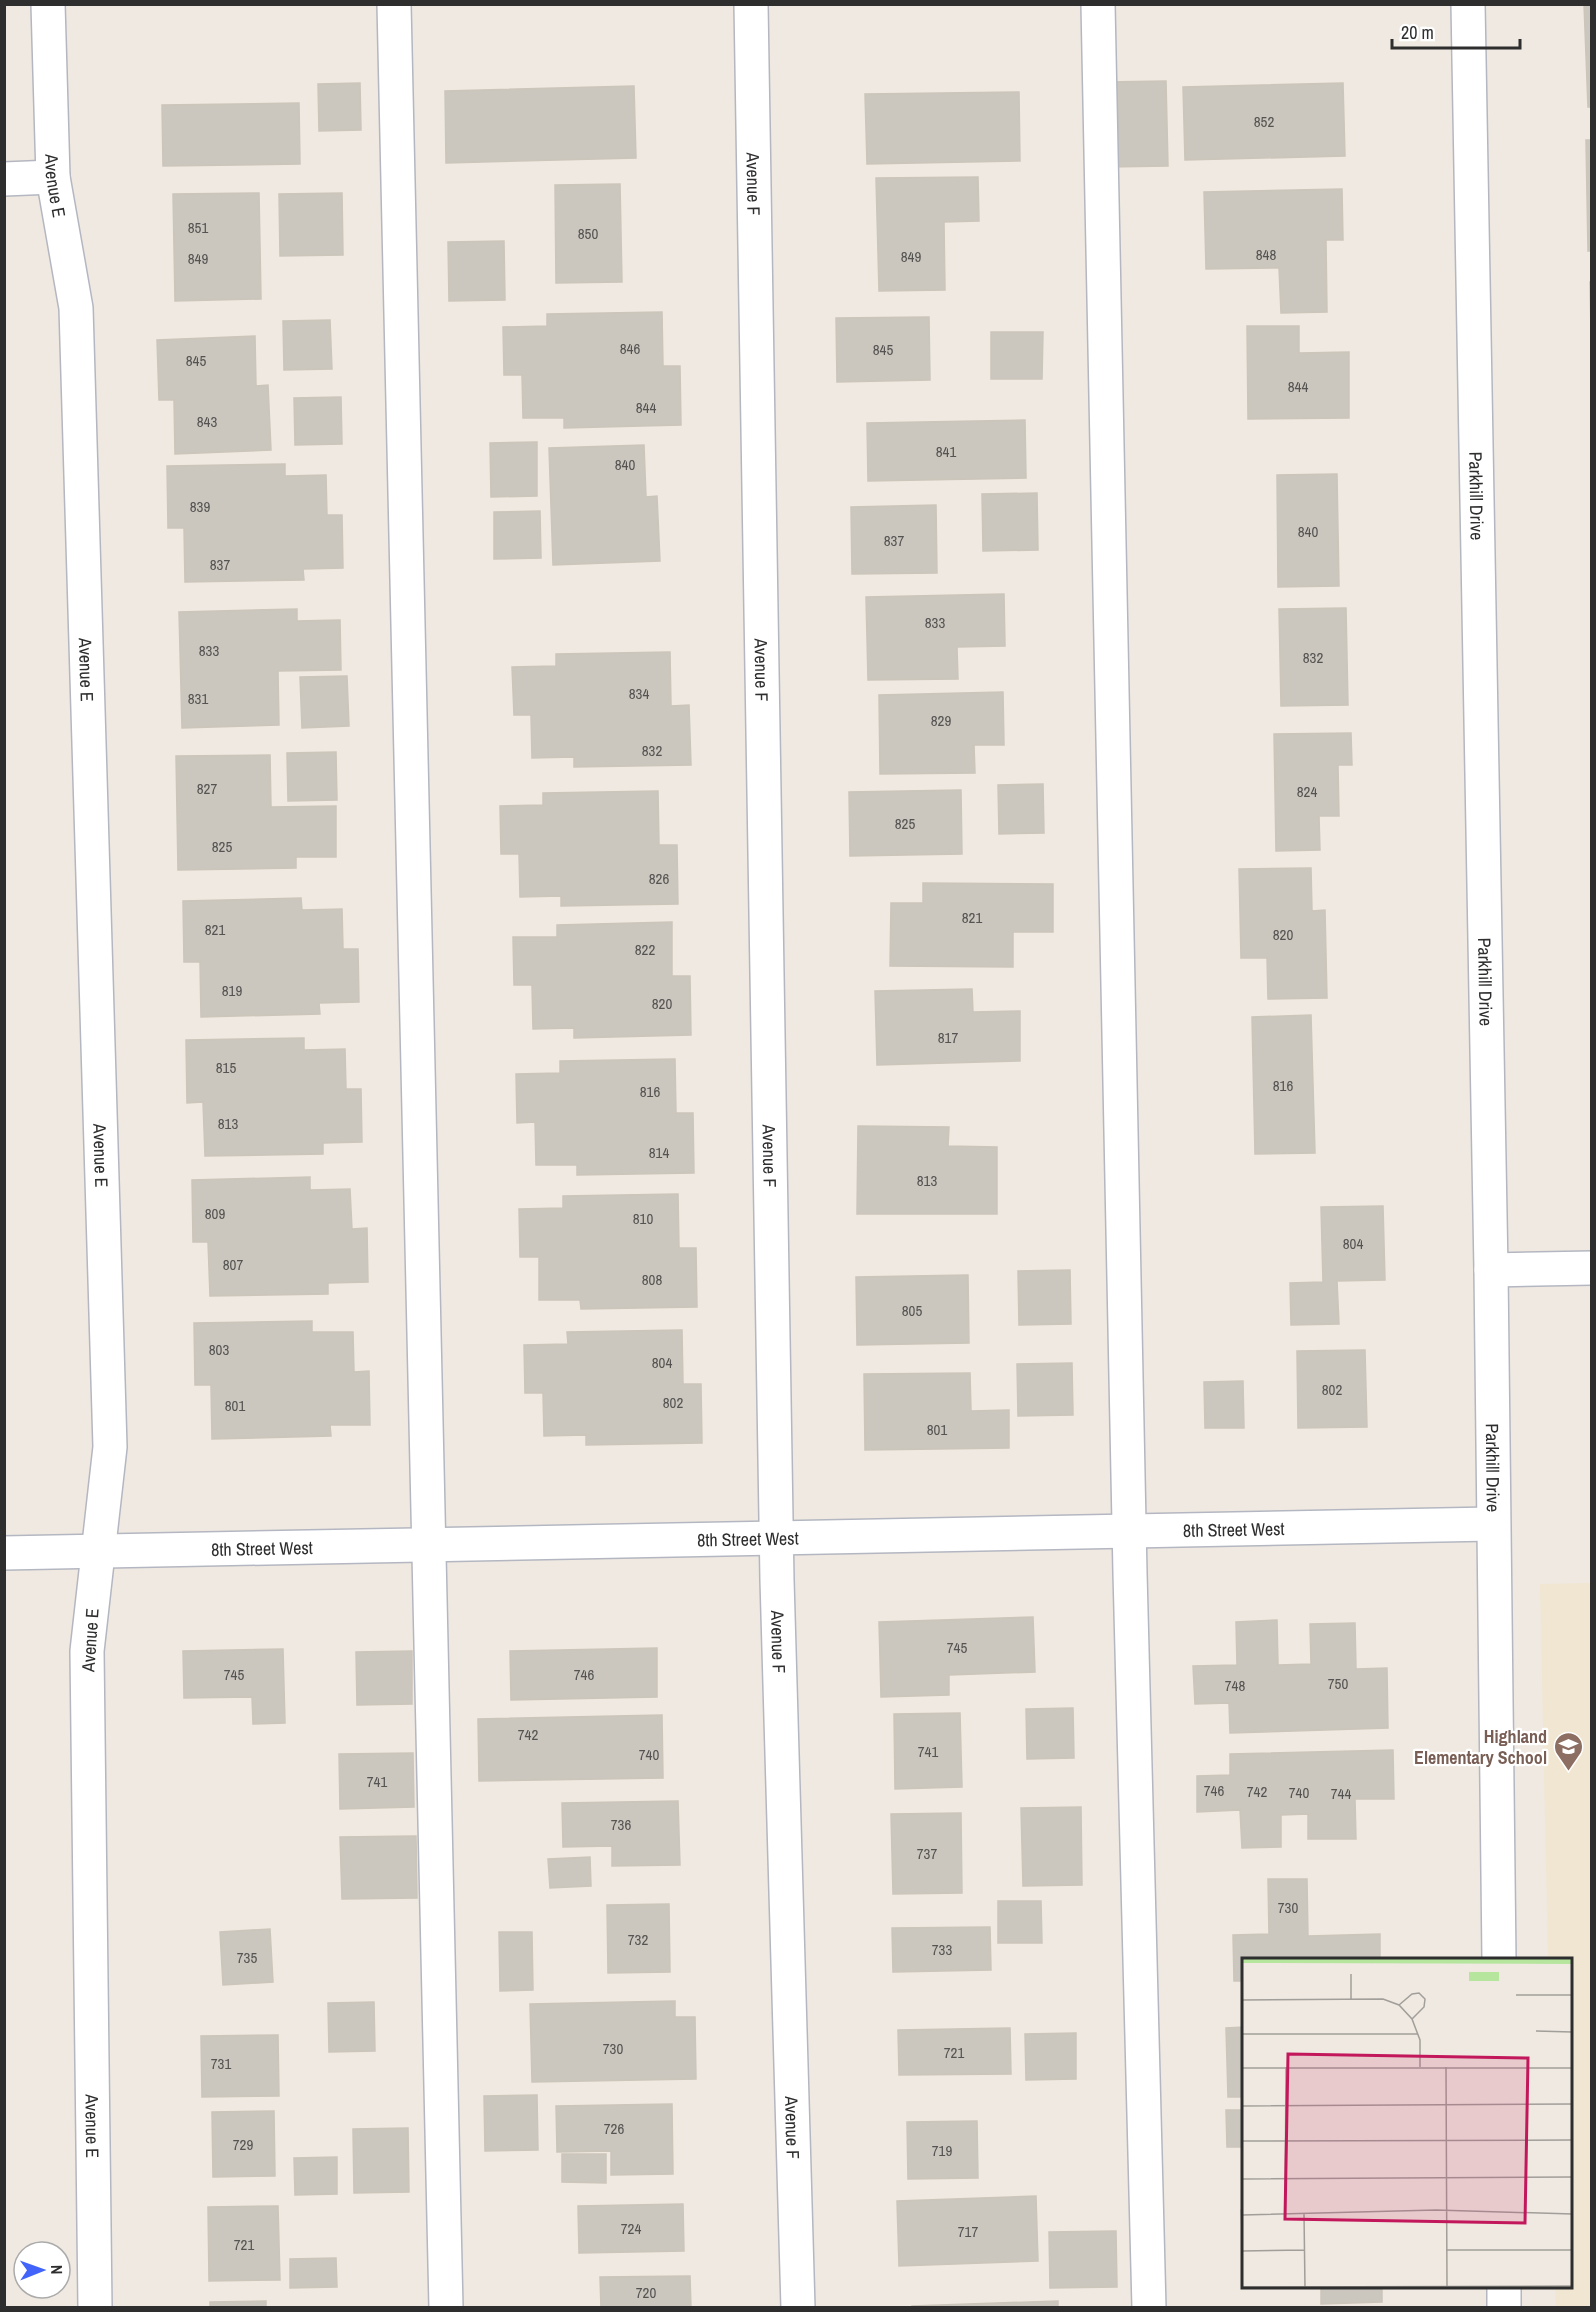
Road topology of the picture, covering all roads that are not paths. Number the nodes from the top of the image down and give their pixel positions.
1 (48, 4) edge
2 (394, 4) edge
3 (751, 4) edge
4 (1098, 4) edge
5 (1468, 4) edge
6 (53, 177) junction
7 (4, 179) edge
8 (1592, 1268) edge
9 (1491, 1270) junction
10 (1492, 1524) junction
11 (1129, 1531) junction
12 (777, 1537) junction
13 (428, 1545) junction
14 (98, 1550) junction
15 (4, 1553) edge
16 (1499, 1958) edge
17 (1504, 2288) edge
18 (95, 2307) edge
19 (446, 2307) edge
20 (798, 2307) edge
21 (1149, 2307) edge
22 (1504, 2307) edge

1 - 6 street, Avenue E
2 - 13 street
3 - 12 street, Avenue F
4 - 11 street
5 - 9 street, Parkhill Drive
6 - 7 street
6 - 14 street, Avenue E
8 - 9 street
9 - 10 street, Parkhill Drive
10 - 11 street, 8th Street West
10 - 16 street, Parkhill Drive
11 - 12 street, 8th Street West
11 - 21 street
12 - 13 street, 8th Street West
12 - 20 street, Avenue F
13 - 14 street, 8th Street West
13 - 19 street
14 - 15 street, 8th Street West
14 - 18 street, Avenue E
17 - 22 street

